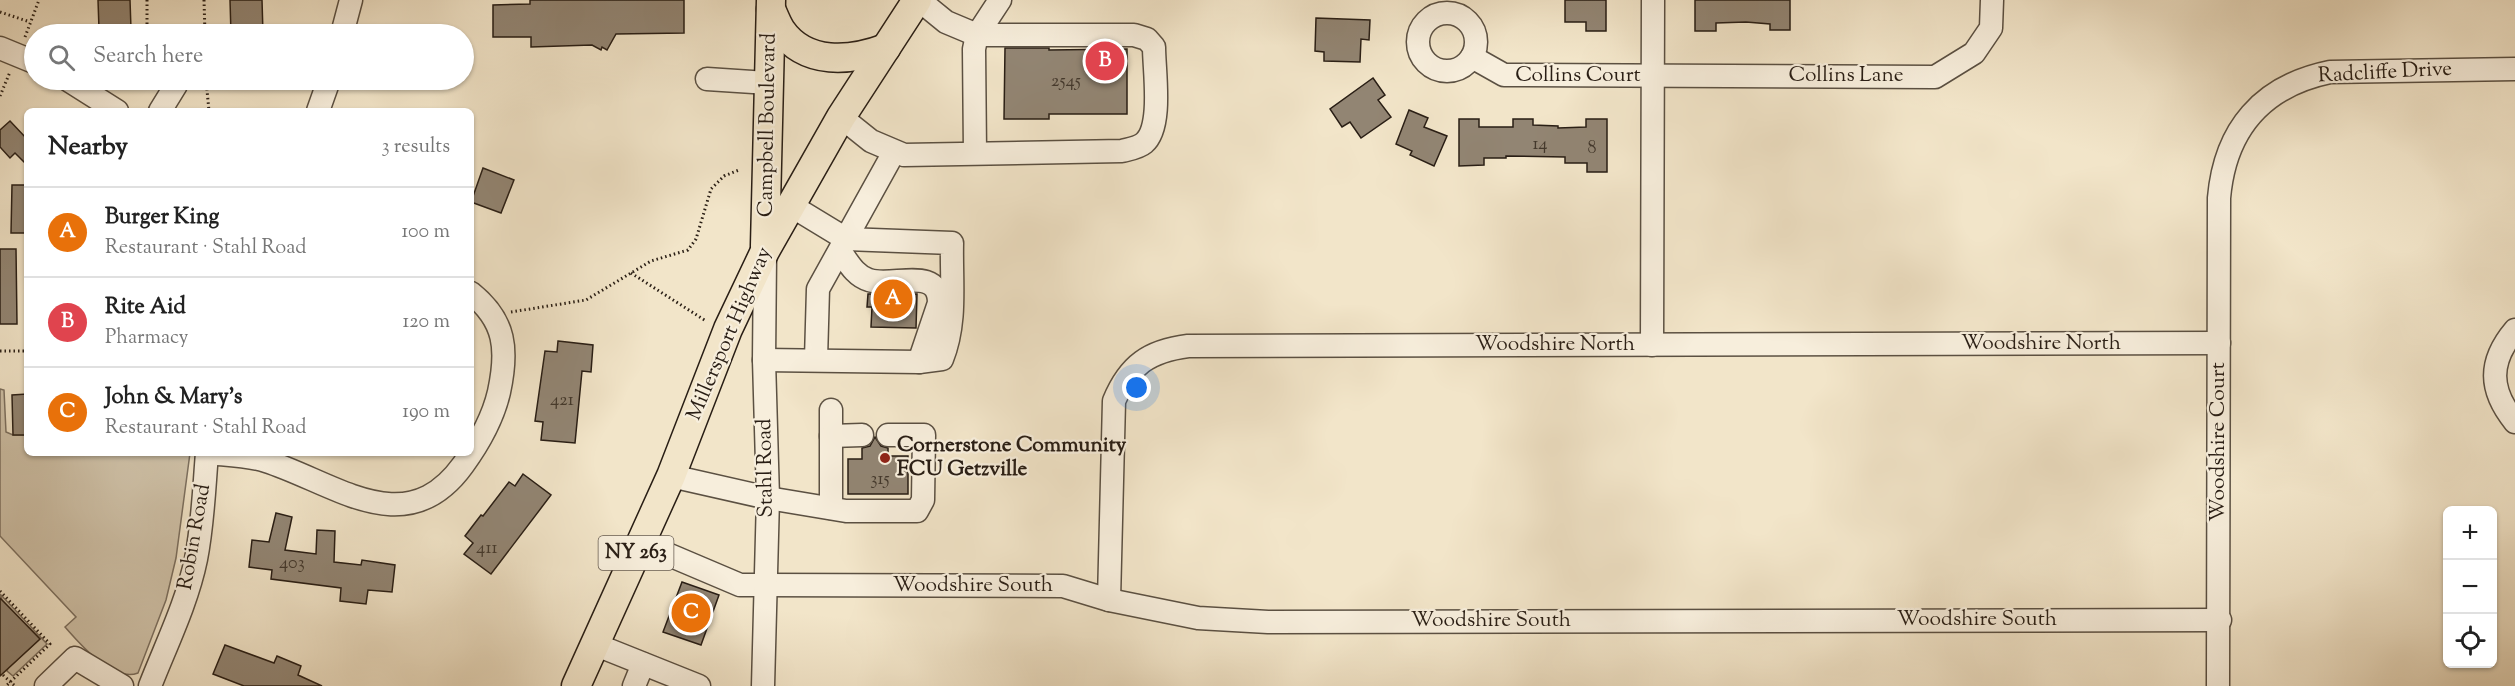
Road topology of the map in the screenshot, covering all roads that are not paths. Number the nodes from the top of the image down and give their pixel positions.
1 (351, 0) edge
2 (918, 0) edge
3 (1000, 0) edge
4 (1653, 0) edge
5 (1992, 0) edge
6 (771, 4) edge
7 (345, 24) edge
8 (977, 35) junction
9 (0, 48) edge
10 (886, 48) junction
11 (1472, 57) dead end
12 (24, 58) edge
13 (2515, 69) edge
14 (1653, 76) junction
15 (707, 79) dead end
16 (769, 83) junction
17 (84, 90) edge
18 (173, 90) edge
19 (325, 90) edge
20 (112, 108) edge
21 (162, 108) edge
22 (319, 108) edge
23 (841, 117) junction
24 (894, 152) junction
25 (975, 153) junction
26 (2219, 198) joint
27 (790, 205) junction
28 (843, 245) junction
29 (765, 251) junction
30 (474, 296) edge
31 (2515, 330) edge
32 (2219, 343) junction
33 (1652, 345) junction
34 (816, 359) junction
35 (764, 360) junction
36 (919, 362) junction
37 (831, 410) dead end
38 (2515, 422) edge
39 (862, 435) dead end
40 (888, 435) dead end
41 (831, 436) junction
42 (474, 449) edge
43 (207, 456) edge
44 (241, 456) edge
45 (470, 456) edge
46 (671, 476) junction
47 (768, 498) junction
48 (831, 508) junction
49 (641, 543) junction
50 (766, 587) junction
51 (1109, 600) junction
52 (2220, 620) junction
53 (594, 644) junction
54 (643, 664) junction
55 (46, 686) edge
56 (122, 686) edge
57 (150, 686) edge
58 (576, 686) edge
59 (634, 686) edge
60 (699, 686) edge
61 (763, 686) edge
62 (2218, 686) edge

1 - 7 street
2 - 8 street
2 - 10 main road, Millersport Highway / NY 263
3 - 8 street
4 - 14 street
5 - 14 street, Collins Lane
6 - 10 main road
6 - 16 main road, Campbell Boulevard
8 - 25 street
8 - 25 street
9 - 12 street
10 - 23 main road, Millersport Highway / NY 263
11 - 14 street, Collins Court
13 - 26 street, Radcliffe Drive
14 - 33 street
15 - 16 street
16 - 29 main road, Campbell Boulevard
17 - 20 street
18 - 21 street
19 - 22 street
23 - 24 street
23 - 27 main road, Millersport Highway / NY 263
24 - 25 street
24 - 28 street
26 - 32 street, Woodshire Court
27 - 28 street
27 - 29 main road, Millersport Highway / NY 263
28 - 34 street
28 - 36 street
28 - 36 street
29 - 35 street, Stahl Road
29 - 46 main road, Millersport Highway / NY 263
30 - 42 street, Robin Road
31 - 38 street
32 - 33 street, Woodshire North
32 - 52 street, Woodshire Court
33 - 51 street, Woodshire North
34 - 35 street
34 - 36 street
35 - 47 street, Stahl Road
37 - 41 street
39 - 41 street
40 - 48 street
41 - 48 street
43 - 57 street, Robin Road
44 - 45 street, Robin Road
46 - 47 street
46 - 49 main road, Millersport Highway / NY 263
47 - 48 street
47 - 50 street, Stahl Road
49 - 50 street, Woodshire South
49 - 53 main road, Millersport Highway / NY 263
50 - 51 street, Woodshire South
50 - 61 street, Stahl Road
51 - 52 street, Woodshire South
52 - 62 street, Woodshire Court
53 - 54 street
53 - 58 main road, Millersport Highway / NY 263
54 - 59 street
54 - 60 street
55 - 56 street

